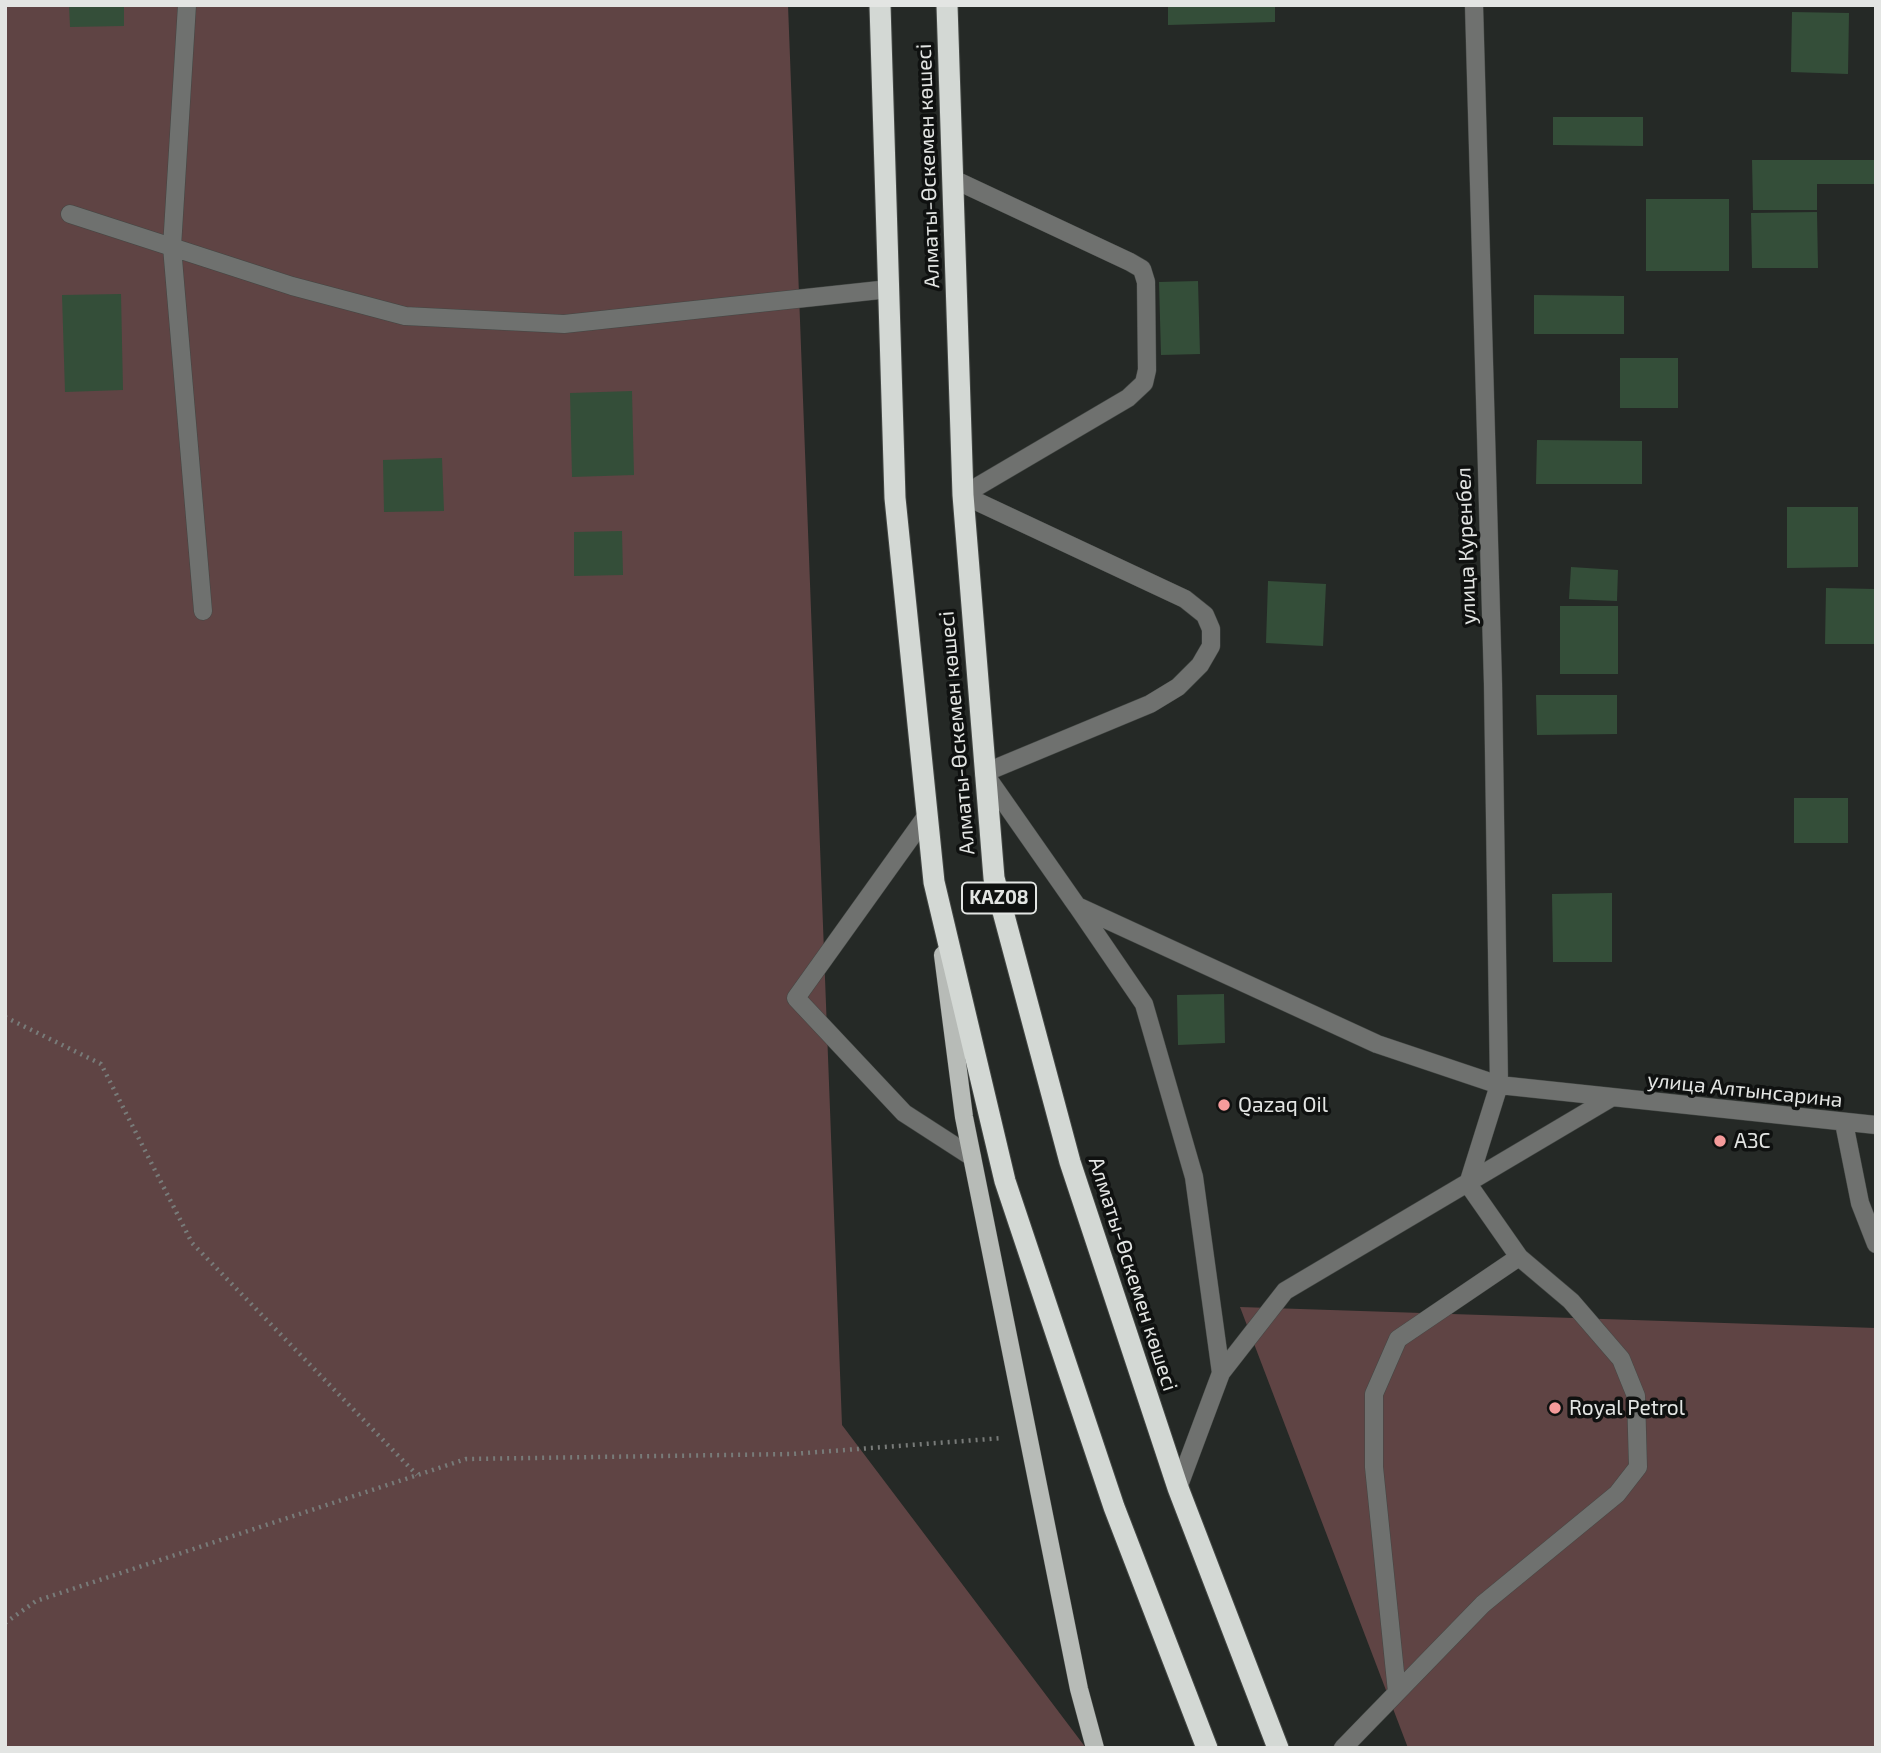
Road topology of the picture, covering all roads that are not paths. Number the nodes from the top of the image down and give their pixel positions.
1 (187, 5) edge
2 (880, 5) edge
3 (947, 5) edge
4 (1474, 5) edge
5 (953, 179) junction
6 (70, 214) dead end
7 (172, 247) junction
8 (888, 289) junction
9 (962, 495) junction
10 (203, 611) dead end
11 (984, 773) junction
12 (927, 815) junction
13 (934, 882) junction
14 (1077, 906) junction
15 (1499, 1085) junction
16 (1609, 1099) junction
17 (1844, 1123) junction
18 (1876, 1125) edge
19 (972, 1157) junction
20 (1468, 1184) junction
21 (1876, 1244) edge
22 (1519, 1257) junction
23 (1220, 1373) junction
24 (1178, 1488) junction
25 (1397, 1692) junction
26 (1095, 1748) edge
27 (1207, 1748) edge
28 (1278, 1748) edge
29 (1343, 1748) edge

1 - 7 street
2 - 8 highway, Алматы-Өскемен көшесі / KAZ08
3 - 5 highway, Алматы-Өскемен көшесі / KAZ08
4 - 15 street, улица Куренбел
5 - 9 highway, Алматы-Өскемен көшесі / KAZ08
5 - 9 street
6 - 7 street
7 - 8 street
7 - 10 street
8 - 12 highway, Алматы-Өскемен көшесі / KAZ08
9 - 11 highway, Алматы-Өскемен көшесі / KAZ08
9 - 11 street
11 - 14 street
11 - 24 highway, Алматы-Өскемен көшесі / KAZ08
12 - 13 highway, Алматы-Өскемен көшесі / KAZ08
12 - 19 street
13 - 19 main road
13 - 27 highway, Алматы-Өскемен көшесі / KAZ08
14 - 15 street, улица Алтынсарина
14 - 23 street
15 - 16 street, улица Алтынсарина
15 - 20 street, улица Куренбел
16 - 17 street, улица Алтынсарина
16 - 20 street
17 - 18 street, улица Алтынсарина
17 - 21 street
19 - 26 main road
20 - 22 street
20 - 23 street
22 - 25 street
22 - 25 street
23 - 24 street
24 - 28 highway, Алматы-Өскемен көшесі / KAZ08
25 - 29 street

